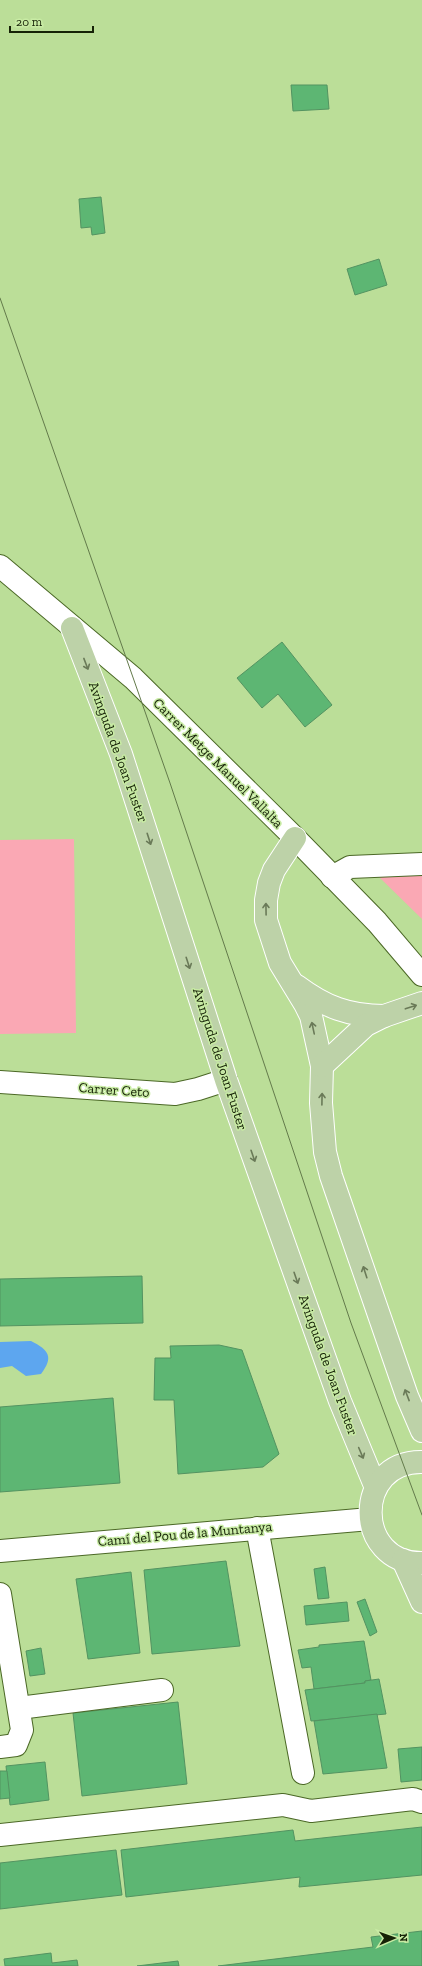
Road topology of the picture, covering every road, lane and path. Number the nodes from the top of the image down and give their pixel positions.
1 (0, 566) edge
2 (72, 628) junction
3 (295, 838) junction
4 (422, 864) edge
5 (332, 877) junction
6 (422, 975) edge
7 (292, 982) junction
8 (422, 1003) edge
9 (384, 1016) junction
10 (322, 1066) junction
11 (226, 1080) junction
12 (0, 1082) edge
13 (422, 1431) edge
14 (422, 1462) edge
15 (376, 1488) junction
16 (370, 1519) junction
17 (257, 1528) junction
18 (0, 1550) edge
19 (412, 1561) edge
20 (0, 1594) edge
21 (422, 1602) edge
22 (162, 1690) dead end
23 (19, 1708) junction
24 (0, 1747) edge
25 (303, 1773) dead end
26 (422, 1802) edge
27 (0, 1835) edge

1 - 2 street, Carrer Metge Manuel Vallalta
2 - 3 street, Carrer Metge Manuel Vallalta
2 -> 11 main road, Avinguda de Joan Fuster
3 - 5 street, Carrer Metge Manuel Vallalta
7 -> 3 main road
4 - 5 street
5 - 6 street, Carrer Metge Manuel Vallalta
7 - 9 main road
10 -> 7 main road
9 -> 8 main road
9 - 10 main road
13 -> 10 main road
11 - 12 street, Carrer Ceto
11 -> 15 main road, Avinguda de Joan Fuster
14 - 15 main road
15 - 16 main road
16 - 17 street, Camí del Pou de la Muntanya
16 - 19 main road
17 - 18 street, Camí del Pou de la Muntanya
17 - 25 street
19 - 21 main road
20 - 23 street
22 - 23 street
23 - 24 street
26 - 27 street

